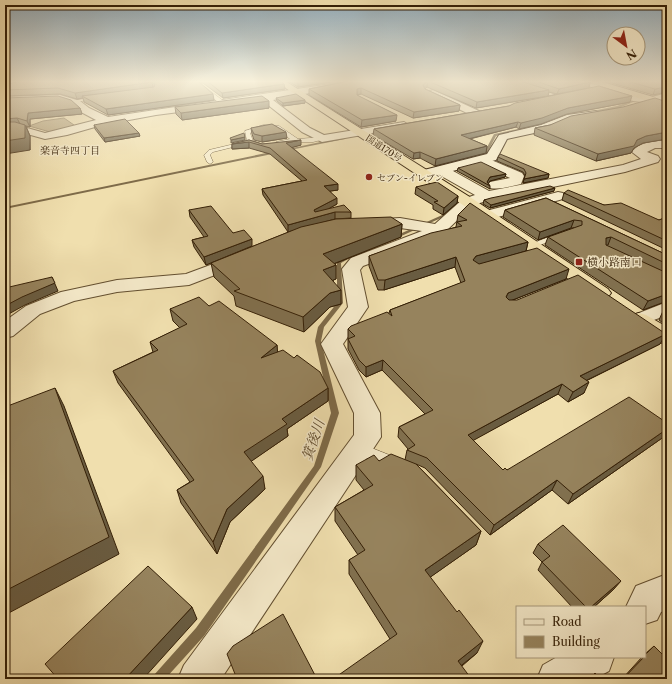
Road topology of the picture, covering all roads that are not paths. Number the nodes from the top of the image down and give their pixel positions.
1 (91, 113) edge
2 (150, 113) edge
3 (284, 113) edge
4 (329, 113) edge
5 (476, 113) edge
6 (601, 113) edge
7 (454, 116) edge
8 (398, 117) edge
9 (107, 120) junction
10 (5, 130) edge
11 (358, 132) junction
12 (322, 139) junction
13 (296, 140) junction
14 (250, 142) junction
15 (667, 144) edge
16 (482, 160) junction
17 (210, 162) dead end
18 (441, 170) junction
19 (424, 174) junction
20 (471, 196) junction
21 (568, 210) edge
22 (487, 215) junction
23 (357, 223) edge
24 (439, 229) junction
25 (568, 234) edge
26 (532, 250) junction
27 (254, 253) edge
28 (667, 308) edge
29 (628, 311) junction
30 (5, 331) edge
31 (667, 337) edge
32 (359, 449) junction
33 (412, 470) edge
34 (667, 592) edge
35 (645, 606) edge
36 (593, 658) edge
37 (198, 679) edge
38 (557, 679) edge

1 - 9 street
2 - 9 street
3 - 12 street
4 - 11 highway, 国道170号
5 - 7 street
6 - 16 street
8 - 11 street
9 - 10 street
11 - 12 street
11 - 19 highway, 国道170号
12 - 13 lane
13 - 14 lane
13 - 14 lane
14 - 17 lane
15 - 20 street
16 - 18 street
16 - 20 street
18 - 19 street
18 - 20 street
19 - 20 highway, 国道170号
20 - 22 highway, 国道170号
20 - 24 street
21 - 22 street
22 - 26 highway, 国道170号
23 - 24 street
24 - 32 street
25 - 26 lane
26 - 29 highway, 国道170号
27 - 30 street
28 - 29 street
29 - 31 highway, 国道170号
32 - 33 lane
32 - 37 street
34 - 35 street
36 - 38 street

